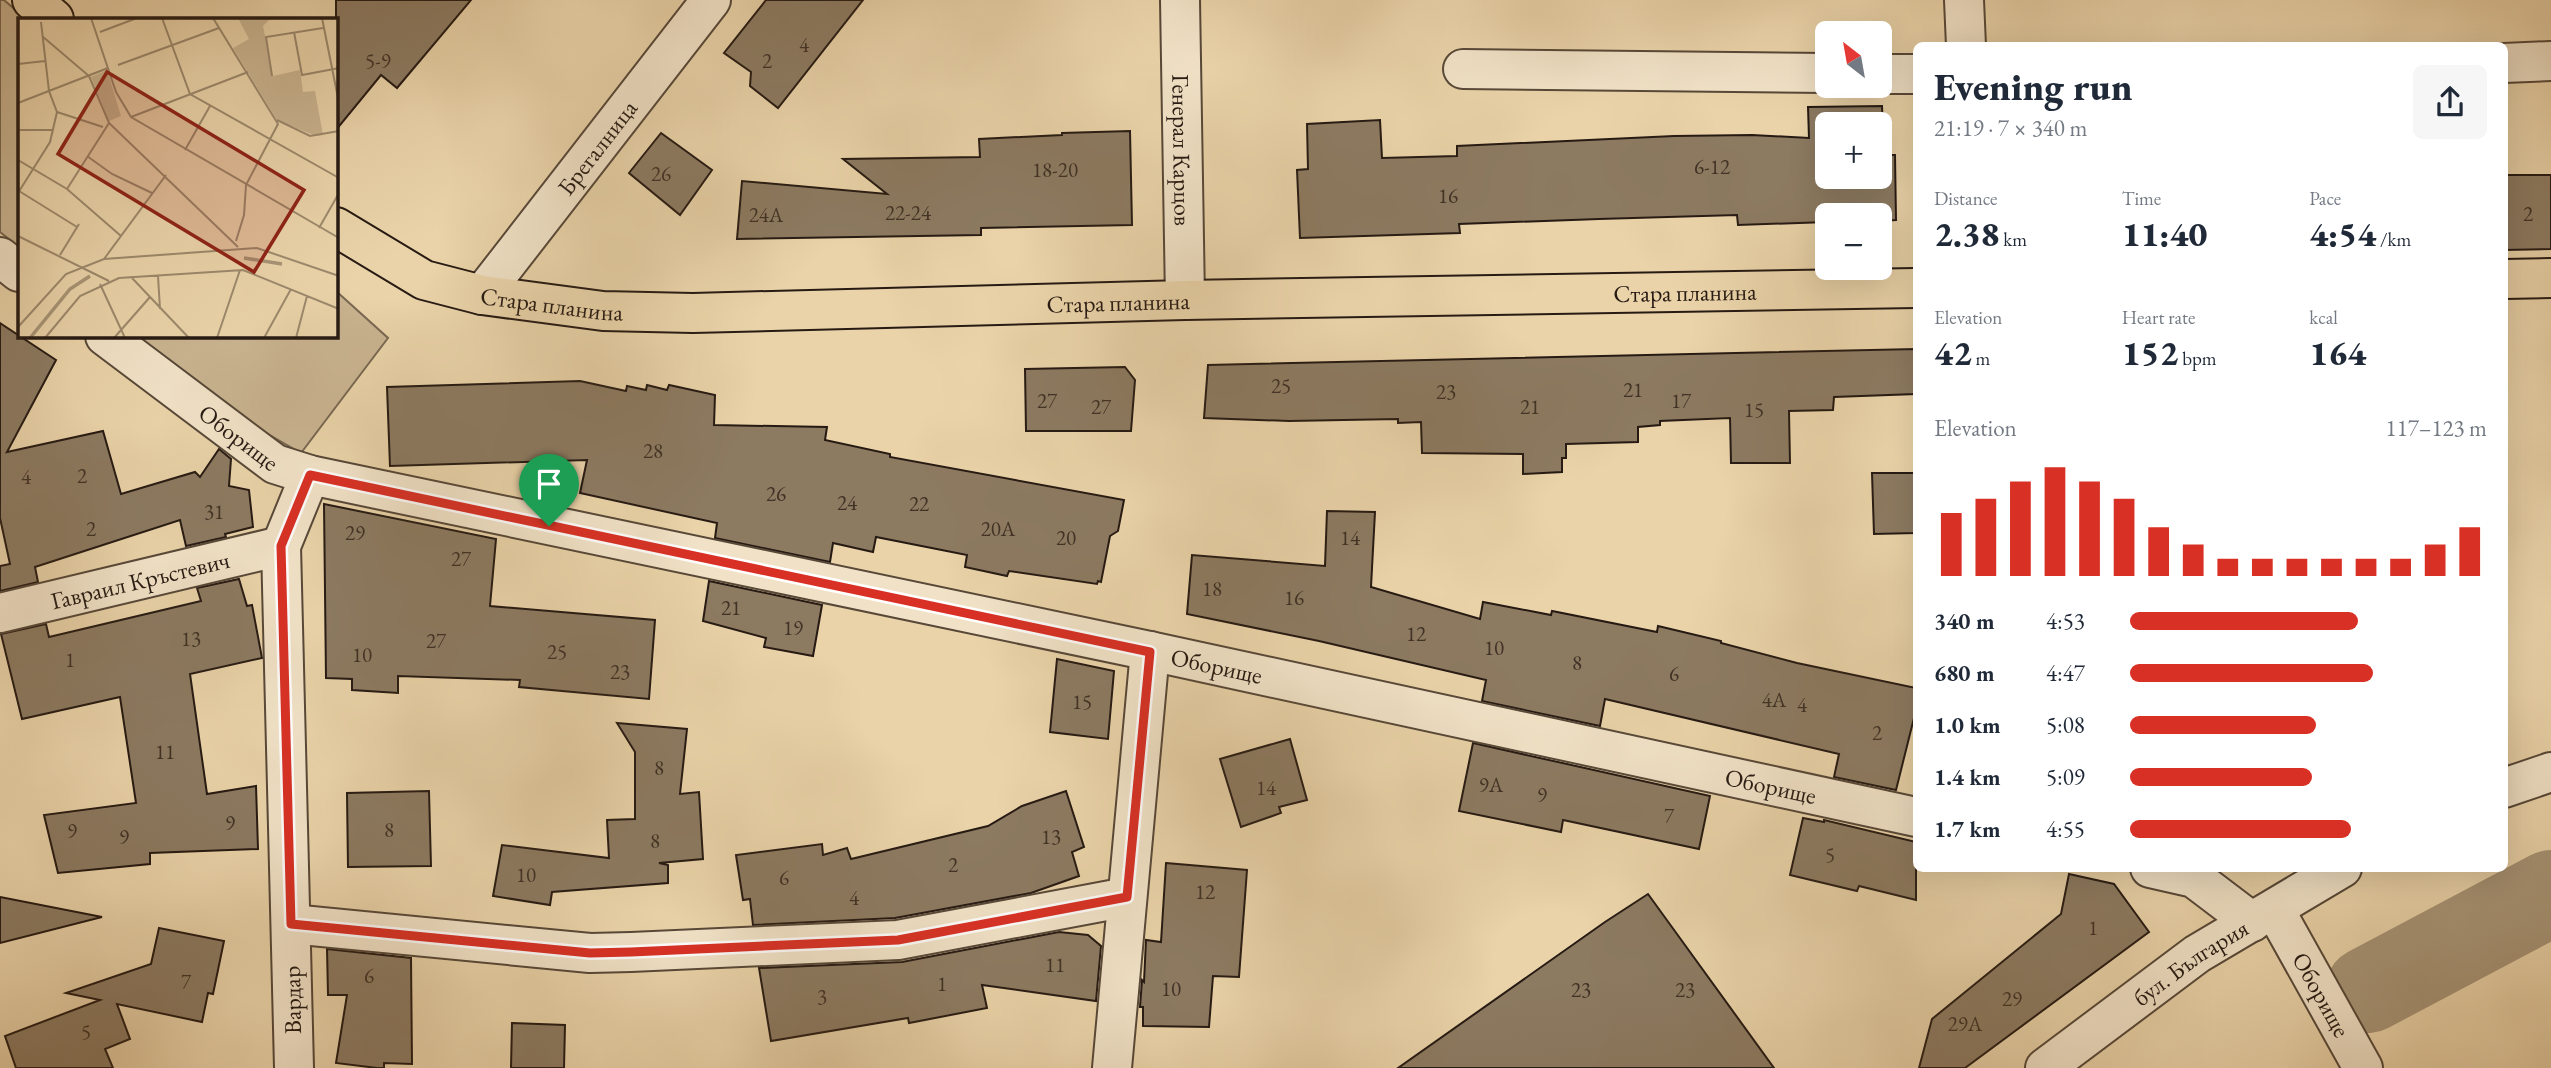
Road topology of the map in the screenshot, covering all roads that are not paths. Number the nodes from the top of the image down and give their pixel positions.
1 (32, 0) edge
2 (711, 0) edge
3 (1180, 0) edge
4 (1964, 0) edge
5 (53, 18) edge
6 (1966, 42) edge
7 (2551, 61) edge
8 (2508, 63) edge
9 (1463, 69) dead end
10 (1815, 73) edge
11 (1892, 74) edge
12 (1913, 74) edge
13 (338, 228) edge
14 (0, 257) edge
15 (18, 271) edge
16 (2551, 278) edge
17 (2508, 279) edge
18 (1913, 288) edge
19 (482, 295) junction
20 (1185, 300) junction
21 (108, 338) edge
22 (310, 475) junction
23 (281, 546) junction
24 (0, 613) edge
25 (1150, 652) junction
26 (2551, 772) edge
27 (2508, 787) edge
28 (1913, 816) edge
29 (2336, 872) edge
30 (2193, 873) edge
31 (1127, 897) junction
32 (2267, 921) junction
33 (291, 924) junction
34 (293, 1068) edge
35 (1112, 1068) edge
36 (2045, 1068) edge
37 (2363, 1068) edge

1 - 5 main road
2 - 19 street, Брегалница
3 - 20 street, Генерал Карцов
4 - 6 street
7 - 8 street
9 - 10 street
11 - 12 street
13 - 19 main road, Стара планина
14 - 15 street
16 - 17 main road
18 - 20 main road, Стара планина
19 - 20 main road, Стара планина
21 - 22 street, Оборище
22 - 23 street, Вардар
22 - 25 street, Оборище
23 - 24 street, Гавраил Кръстевич
23 - 33 street, Вардар
25 - 28 street, Оборище
25 - 31 street
26 - 27 street
29 - 32 street, бул. България
30 - 32 street, Оборище
31 - 33 street
31 - 35 street
32 - 36 street, бул. България
32 - 37 street, Оборище
33 - 34 street, Вардар

